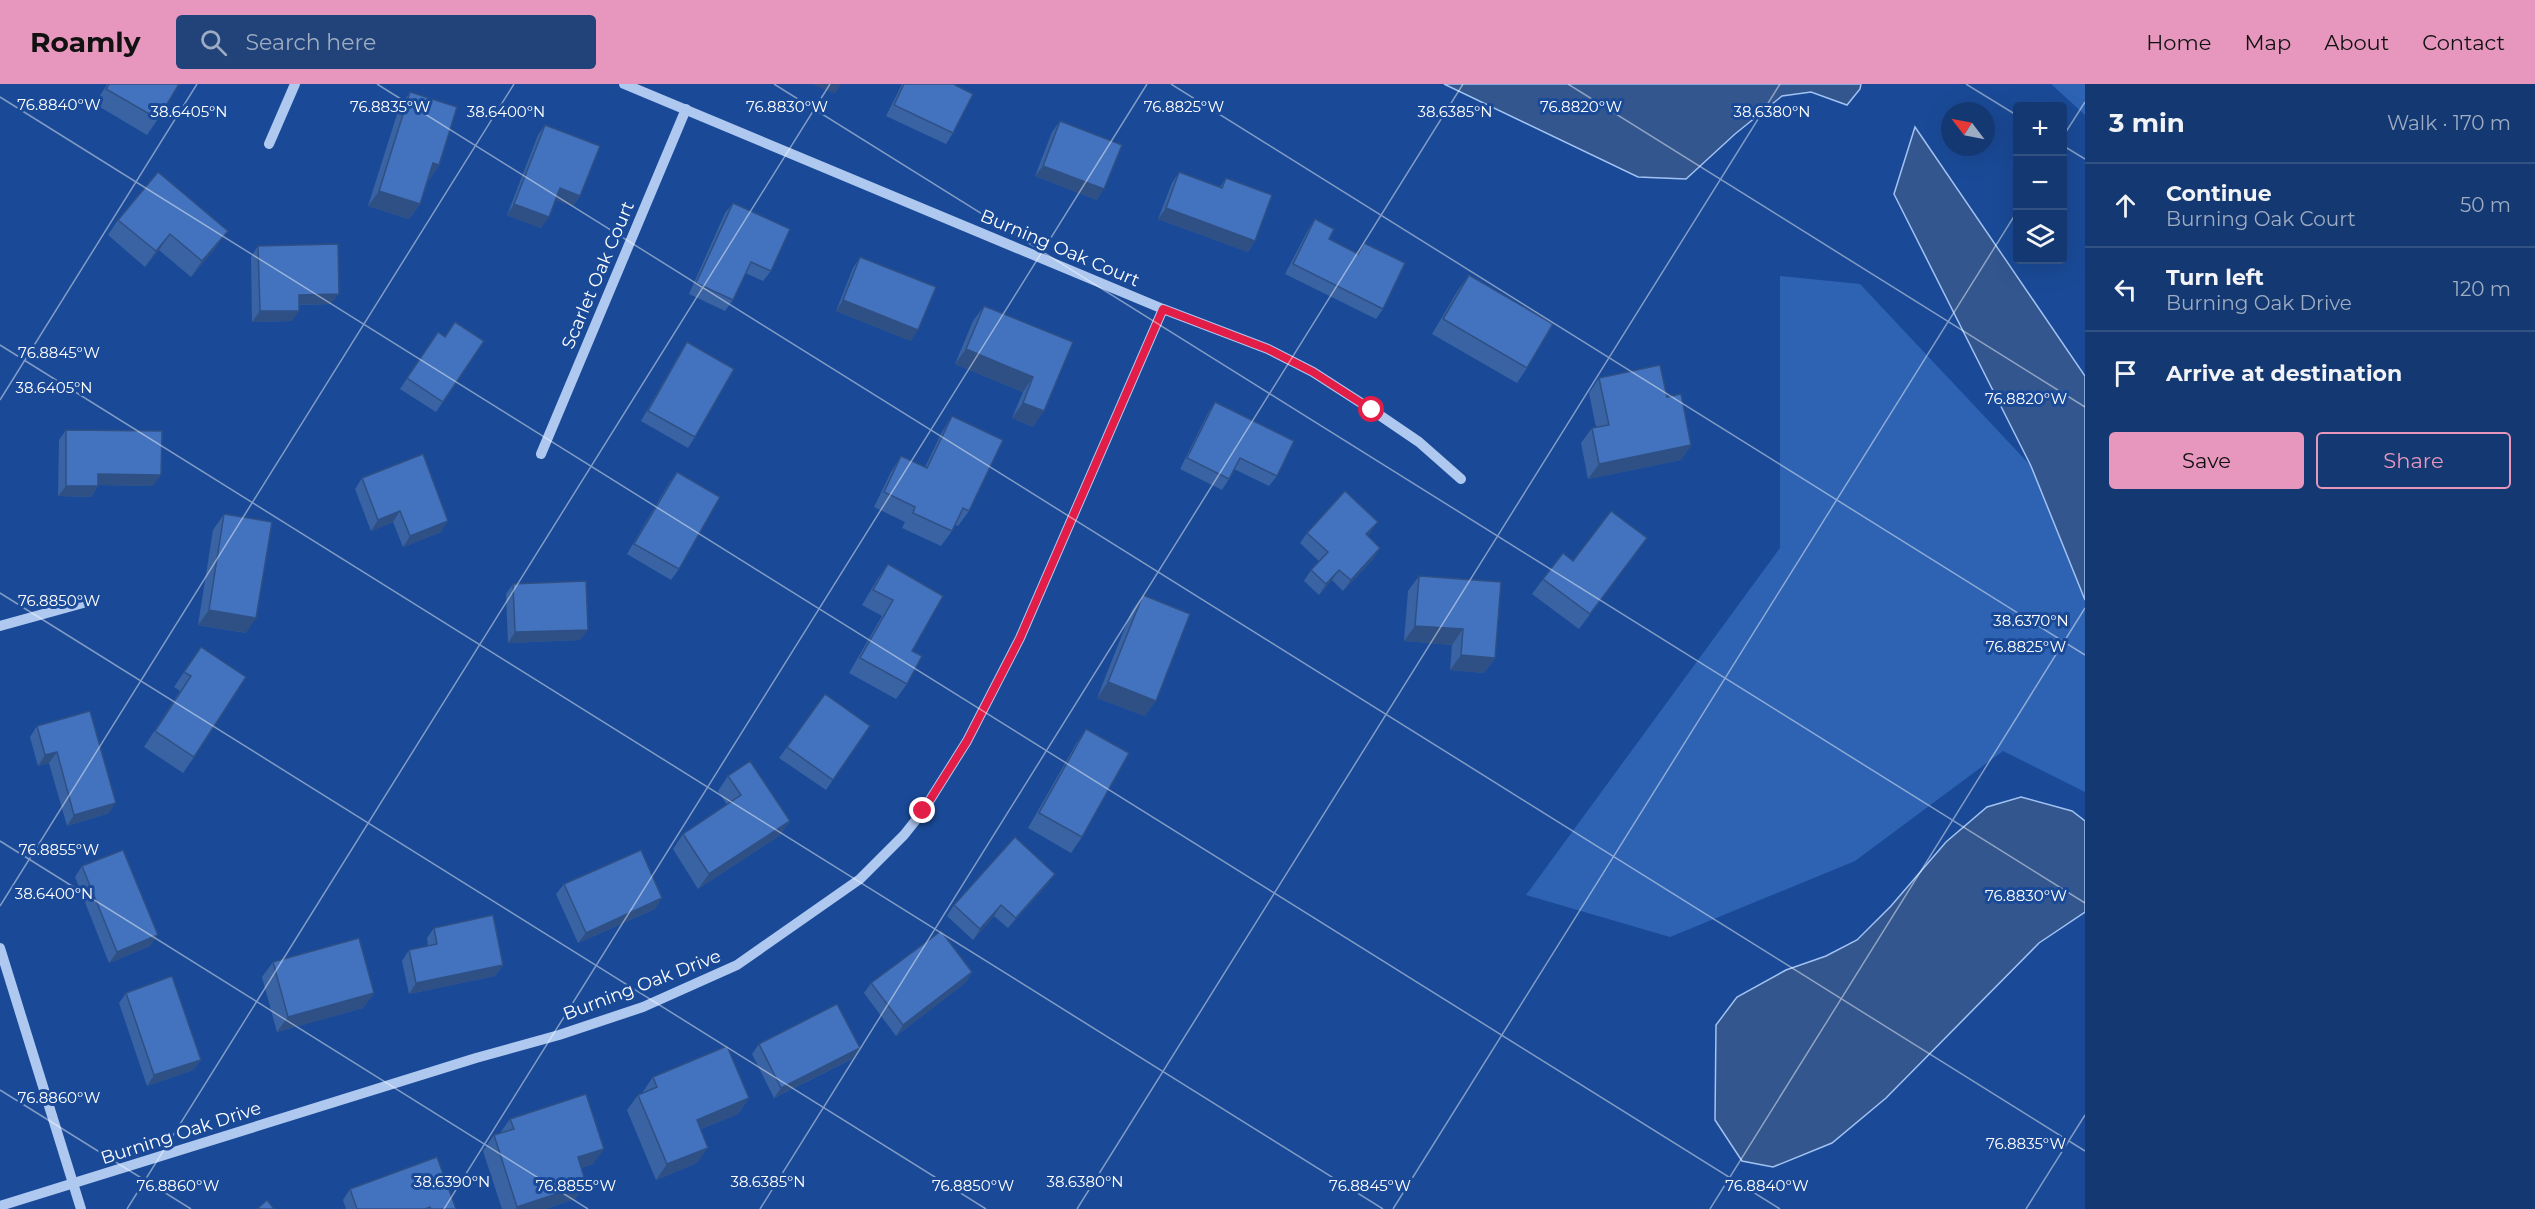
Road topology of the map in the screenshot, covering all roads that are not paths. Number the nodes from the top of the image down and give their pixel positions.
1 (295, 84) edge
2 (624, 84) edge
3 (686, 109) junction
4 (269, 144) dead end
5 (1163, 309) junction
6 (541, 454) dead end
7 (1461, 479) dead end
8 (94, 600) dead end
9 (0, 626) edge
10 (0, 948) edge
11 (74, 1185) junction
12 (0, 1206) edge
13 (81, 1209) edge

1 - 4 street
2 - 3 street, Burning Oak Court
3 - 5 street, Burning Oak Court
3 - 6 street, Scarlet Oak Court
5 - 7 street, Burning Oak Court
5 - 11 street, Burning Oak Drive
8 - 9 street
10 - 11 street
11 - 12 street, Burning Oak Drive
11 - 13 street

